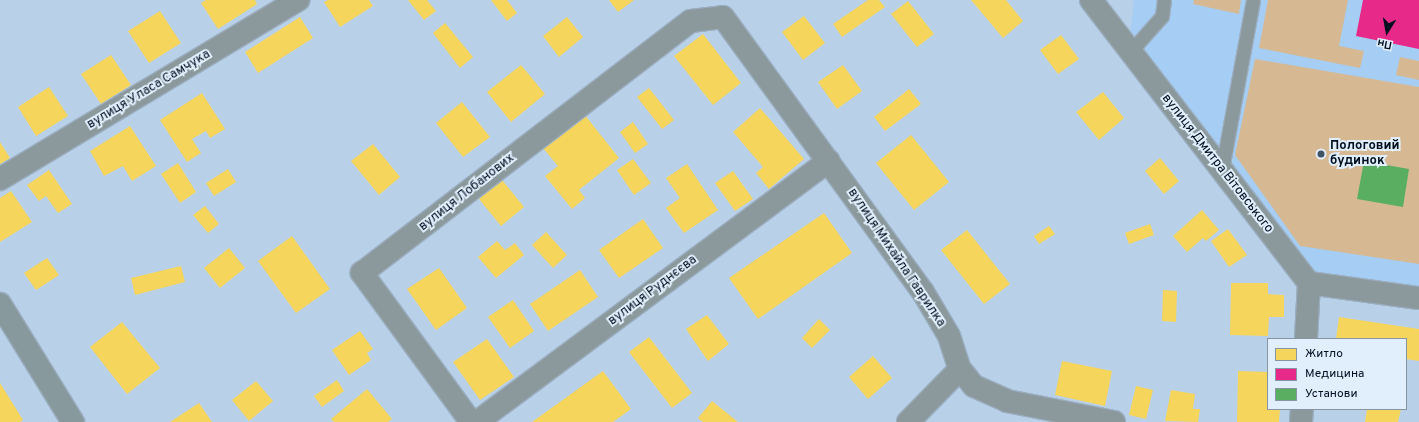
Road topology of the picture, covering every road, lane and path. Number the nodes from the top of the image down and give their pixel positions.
1 (298, 0) edge
2 (1091, 0) edge
3 (1164, 0) edge
4 (1254, 0) edge
5 (723, 17) joint
6 (1130, 52) junction
7 (829, 161) junction
8 (1222, 169) junction
9 (0, 179) edge
10 (1309, 282) junction
11 (1419, 298) edge
12 (0, 304) edge
13 (1306, 338) edge
14 (960, 369) junction
15 (1302, 410) edge
16 (74, 422) edge
17 (471, 422) edge
18 (477, 422) edge
19 (908, 422) edge
20 (1114, 422) edge
21 (1301, 422) edge

1 - 9 street, вулиця Уласа Самчука
2 - 6 street, вулиця Дмитра Вітовського
3 - 6 lane
4 - 8 lane
5 - 7 street, вулиця Михайла Гаврилка
5 - 17 street, вулиця Лобанових
6 - 8 street, вулиця Дмитра Вітовського
7 - 14 street, вулиця Михайла Гаврилка
7 - 18 street, вулиця Руднєєва
8 - 10 street, вулиця Дмитра Вітовського
10 - 11 street
10 - 13 street
12 - 16 street
14 - 19 street
14 - 20 street, вулиця Михайла Гаврилка
15 - 21 street

